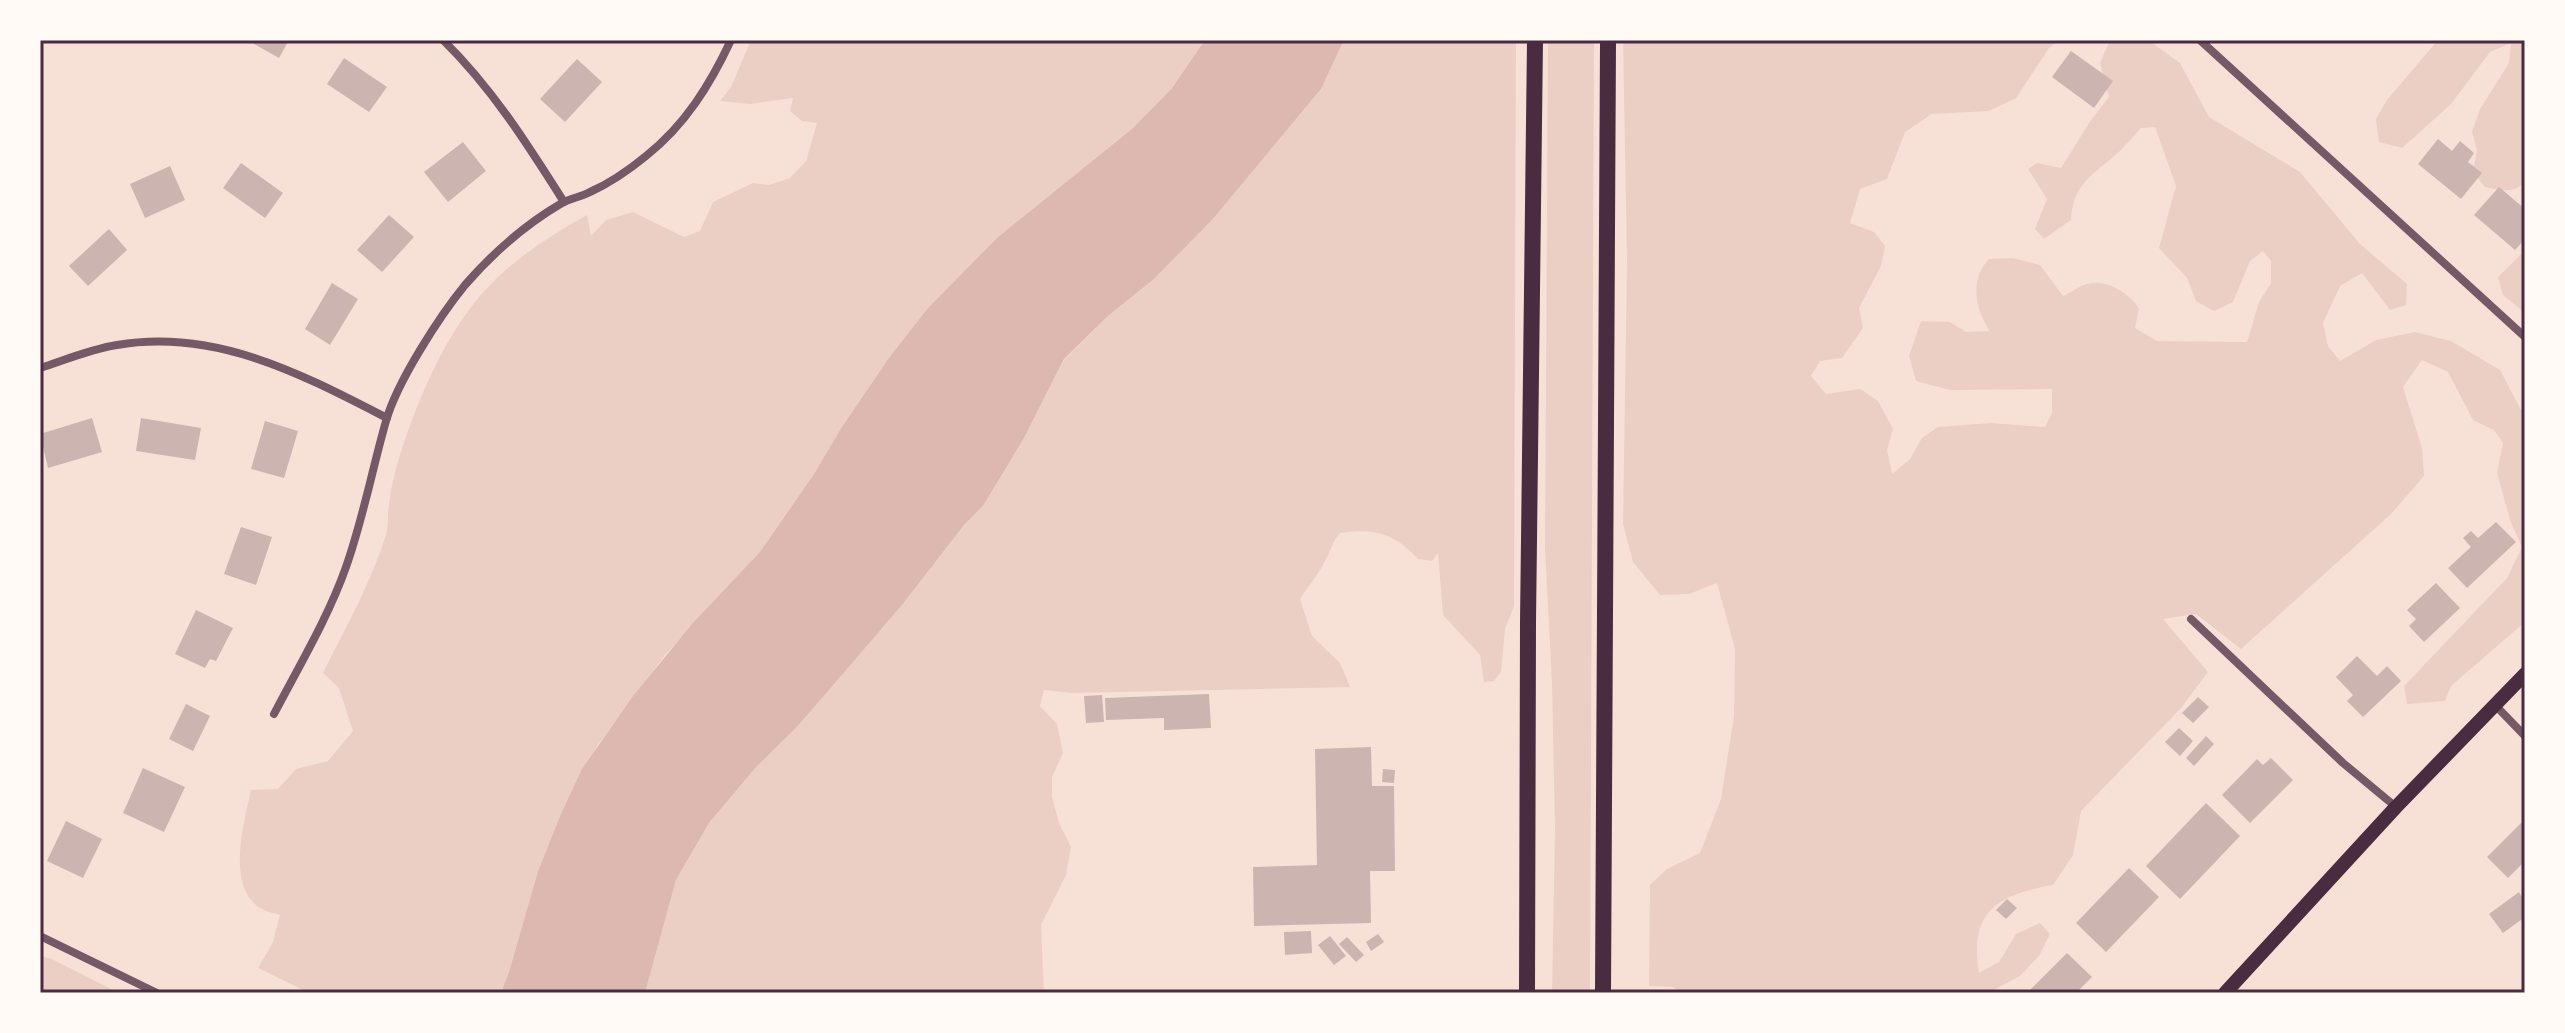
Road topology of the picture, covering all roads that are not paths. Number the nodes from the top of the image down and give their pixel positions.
1 (443, 40) edge
2 (731, 40) edge
3 (1535, 40) edge
4 (1608, 40) edge
5 (2201, 41) edge
6 (564, 202) junction
7 (2525, 337) edge
8 (40, 368) edge
9 (387, 418) junction
10 (2191, 619) dead end
11 (2525, 674) edge
12 (2495, 705) junction
13 (274, 714) dead end
14 (2525, 736) edge
15 (2396, 807) junction
16 (40, 936) edge
17 (157, 993) edge
18 (1527, 993) edge
19 (1603, 993) edge
20 (2225, 993) edge

1 - 6 street
2 - 6 street
3 - 18 highway
4 - 19 highway
5 - 7 street
6 - 9 street
8 - 9 street
9 - 13 street
10 - 15 street
11 - 12 main road
12 - 14 street
12 - 15 main road
15 - 20 main road
16 - 17 street

